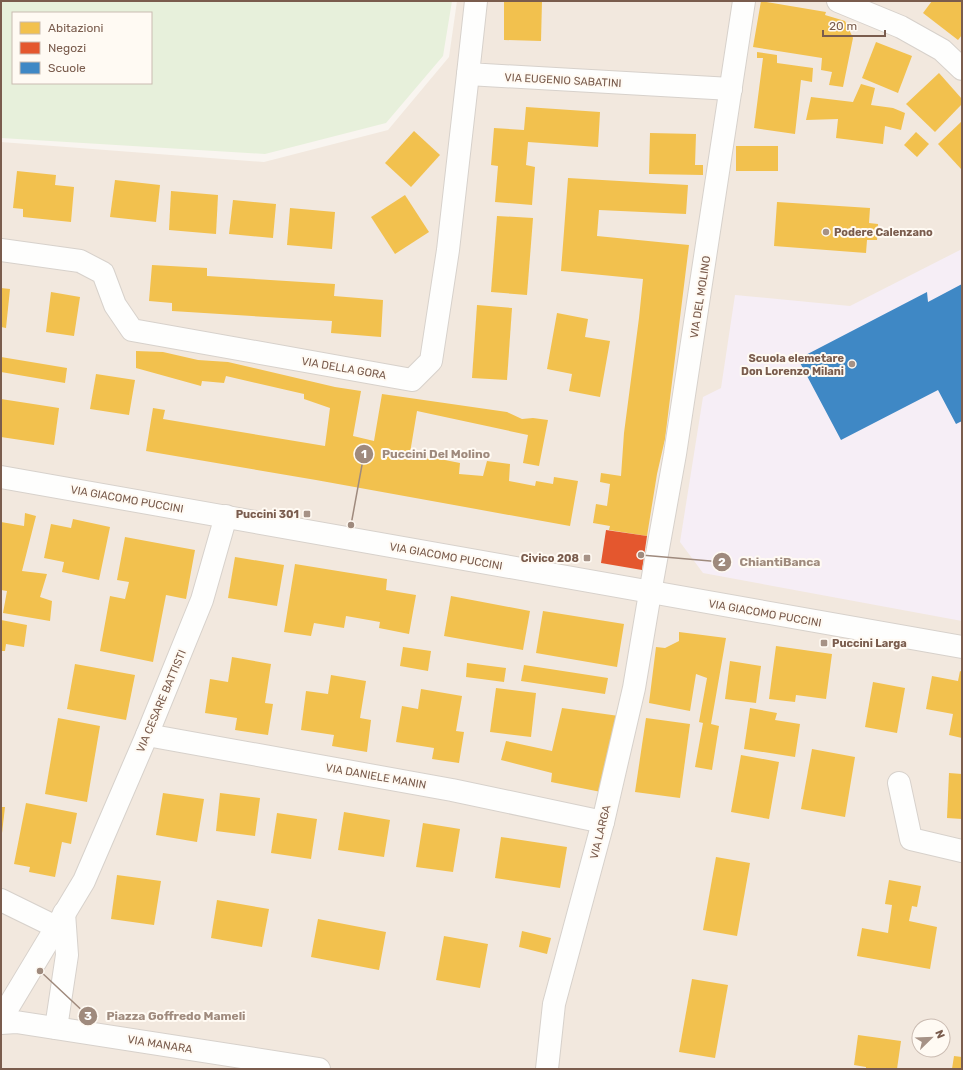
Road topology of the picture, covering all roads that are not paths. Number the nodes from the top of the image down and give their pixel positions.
1 (476, 1) edge
2 (744, 1) edge
3 (838, 1) edge
4 (962, 69) edge
5 (468, 74) junction
6 (731, 89) junction
7 (1, 250) edge
8 (1, 477) edge
9 (226, 516) junction
10 (650, 593) junction
11 (962, 647) edge
12 (147, 734) junction
13 (898, 783) dead end
14 (603, 822) junction
15 (962, 851) edge
16 (1, 900) edge
17 (60, 920) junction
18 (1, 1019) edge
19 (1, 1023) edge
20 (56, 1028) junction
21 (319, 1069) edge
22 (547, 1069) edge

1 - 5 street
2 - 6 street, VIA DEL MOLINO
3 - 4 street
5 - 6 street, VIA EUGENIO SABATINI
5 - 7 street, VIA DELLA GORA
6 - 10 street, VIA DEL MOLINO
8 - 9 street, VIA GIACOMO PUCCINI
9 - 10 street, VIA GIACOMO PUCCINI
9 - 12 street, VIA CESARE BATTISTI
10 - 11 street, VIA GIACOMO PUCCINI
10 - 14 street, VIA LARGA
12 - 14 street, VIA DANIELE MANIN
12 - 17 street, VIA CESARE BATTISTI
13 - 15 street
14 - 22 street, VIA LARGA
16 - 17 street
17 - 18 street, VIA CESARE BATTISTI
17 - 20 street
19 - 20 street, VIA MANARA
20 - 21 street, VIA MANARA

